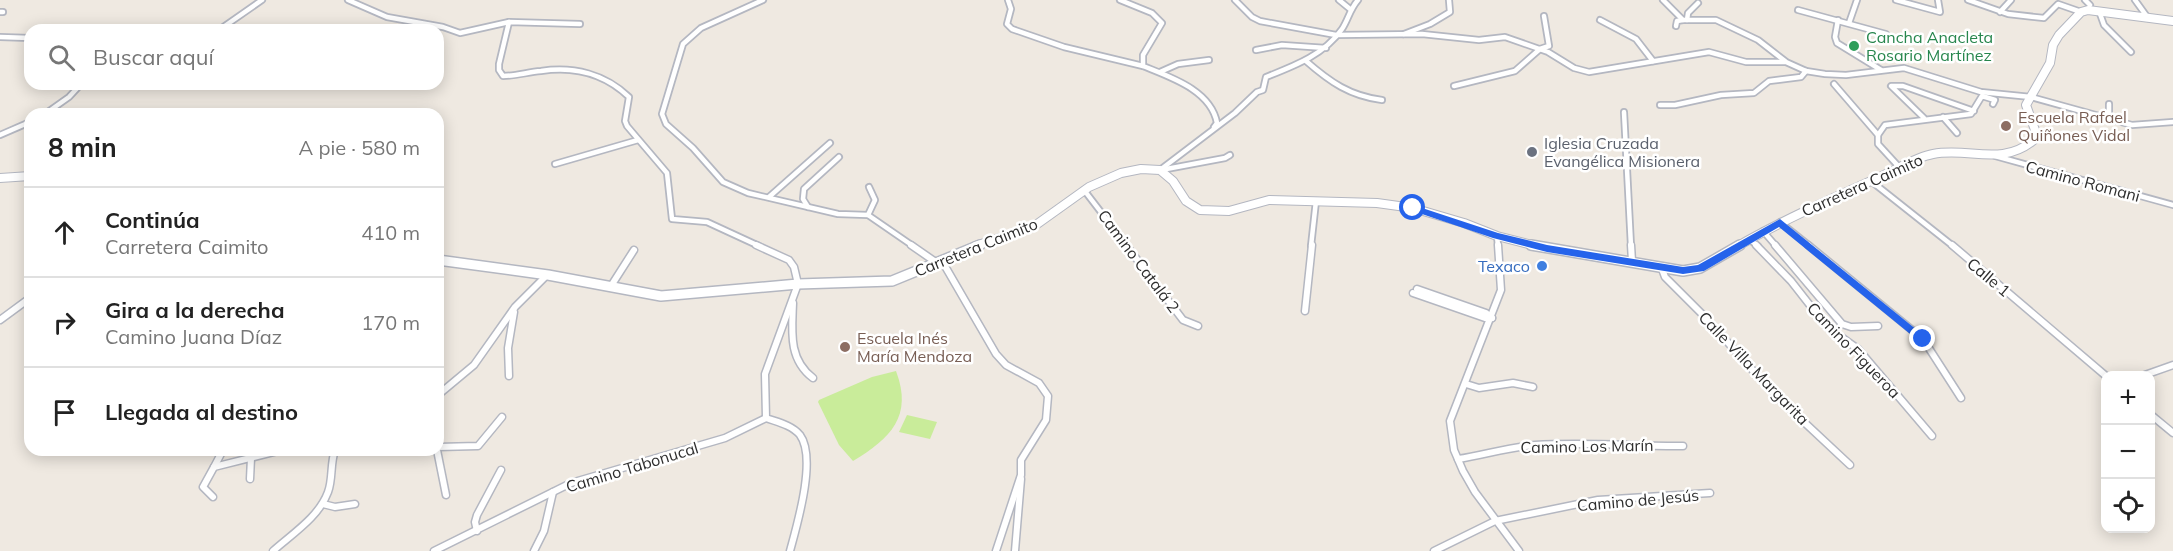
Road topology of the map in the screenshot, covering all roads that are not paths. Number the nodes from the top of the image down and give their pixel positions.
1 (262, 0) edge
2 (348, 0) edge
3 (763, 0) edge
4 (1008, 0) edge
5 (1120, 0) edge
6 (1235, 0) edge
7 (1339, 0) edge
8 (1358, 0) edge
9 (1449, 0) edge
10 (1663, 0) edge
11 (1857, 0) edge
12 (1896, 0) edge
13 (1938, 0) edge
14 (1968, 0) edge
15 (2011, 0) edge
16 (2085, 0) edge
17 (2135, 0) edge
18 (1132, 2) edge
19 (1698, 3) dead end
20 (2090, 5) dead end
21 (1350, 9) junction
22 (1797, 10) dead end
23 (2099, 11) junction
24 (2000, 12) junction
25 (2081, 12) junction
26 (1544, 16) dead end
27 (2148, 18) junction
28 (1600, 20) dead end
29 (1685, 20) junction
30 (1838, 20) junction
31 (2173, 21) edge
32 (509, 22) junction
33 (1848, 23) junction
34 (228, 24) edge
35 (426, 24) edge
36 (580, 24) dead end
37 (1676, 26) dead end
38 (444, 27) edge
39 (1336, 35) junction
40 (1402, 35) junction
41 (0, 38) edge
42 (24, 38) edge
43 (1890, 39) dead end
44 (1326, 48) junction
45 (1540, 49) junction
46 (1256, 50) dead end
47 (2131, 52) dead end
48 (1209, 60) dead end
49 (1306, 61) junction
50 (1653, 61) junction
51 (1786, 62) junction
52 (1143, 66) junction
53 (1881, 70) junction
54 (1806, 71) junction
55 (1160, 72) junction
56 (1834, 84) dead end
57 (1454, 86) dead end
58 (76, 90) edge
59 (2031, 97) junction
60 (1382, 100) dead end
61 (1993, 104) dead end
62 (2109, 104) dead end
63 (1660, 105) dead end
64 (54, 108) edge
65 (1974, 111) junction
66 (1624, 112) dead end
67 (1943, 117) junction
68 (1924, 118) junction
69 (2109, 119) junction
70 (2173, 122) edge
71 (24, 125) edge
72 (1212, 130) junction
73 (1957, 133) dead end
74 (0, 135) edge
75 (1878, 135) junction
76 (638, 140) junction
77 (830, 143) dead end
78 (1230, 155) dead end
79 (1994, 156) junction
80 (839, 157) dead end
81 (555, 164) dead end
82 (1900, 168) junction
83 (1160, 170) junction
84 (24, 176) edge
85 (0, 178) edge
86 (1871, 181) junction
87 (869, 187) dead end
88 (1084, 190) junction
89 (769, 197) junction
90 (1316, 201) junction
91 (2173, 205) edge
92 (808, 207) junction
93 (868, 215) junction
94 (1780, 222) junction
95 (1763, 231) junction
96 (1497, 236) junction
97 (1750, 240) junction
98 (634, 250) dead end
99 (444, 261) edge
100 (1632, 261) junction
101 (940, 262) junction
102 (1662, 269) junction
103 (548, 275) junction
104 (798, 284) junction
105 (611, 286) junction
106 (1414, 291) dead end
107 (793, 298) junction
108 (24, 302) edge
109 (515, 308) junction
110 (1305, 311) dead end
111 (1492, 318) junction
112 (0, 320) edge
113 (1198, 326) dead end
114 (1878, 326) dead end
115 (2173, 365) edge
116 (2154, 371) edge
117 (2101, 372) edge
118 (509, 376) dead end
119 (813, 378) dead end
120 (1466, 384) junction
121 (1533, 387) dead end
122 (444, 392) edge
123 (1961, 398) dead end
124 (502, 417) dead end
125 (2155, 417) edge
126 (766, 418) junction
127 (2173, 433) edge
128 (1932, 436) dead end
129 (1683, 446) dead end
130 (444, 448) edge
131 (220, 456) edge
132 (259, 456) edge
133 (333, 456) edge
134 (439, 456) edge
135 (251, 458) junction
136 (1458, 459) junction
137 (1850, 465) dead end
138 (214, 467) junction
139 (501, 470) dead end
140 (1021, 475) junction
141 (250, 479) dead end
142 (554, 492) junction
143 (1710, 493) dead end
144 (446, 495) dead end
145 (213, 497) dead end
146 (322, 504) junction
147 (355, 504) dead end
148 (1495, 521) junction
149 (477, 531) junction
150 (273, 551) edge
151 (434, 551) edge
152 (534, 551) edge
153 (790, 551) edge
154 (996, 551) edge
155 (1015, 551) edge
156 (1434, 551) edge
157 (1519, 551) edge

1 - 34 street
2 - 35 street
3 - 89 street
4 - 52 street
5 - 18 street
6 - 39 street
7 - 21 street
8 - 21 street
9 - 40 street
10 - 29 street
11 - 33 street
12 - 13 street
14 - 24 street
15 - 24 street
16 - 20 street
17 - 27 street
18 - 52 street
19 - 29 street
21 - 39 street
22 - 30 street
23 - 25 street
23 - 27 street
23 - 47 street
24 - 25 street
25 - 59 street
26 - 45 street
27 - 31 street
28 - 50 street
29 - 37 street
29 - 51 street
30 - 33 street
30 - 53 street
32 - 36 street
32 - 38 street
32 - 76 street
33 - 43 street
39 - 40 street
39 - 44 street
40 - 45 street
41 - 42 street
44 - 46 street
44 - 49 street
45 - 50 street
45 - 57 street
48 - 55 street
49 - 60 street
49 - 72 street
50 - 51 street
51 - 54 street
52 - 55 street
53 - 54 street
53 - 59 street
54 - 63 street
55 - 72 street
56 - 75 street
58 - 64 street
59 - 69 street
59 - 79 street, Carretera Caimito
61 - 65 street
62 - 69 street
65 - 67 street
65 - 68 street
66 - 100 street
67 - 68 street
67 - 73 street
68 - 75 street
69 - 70 street
71 - 74 street
72 - 83 street
75 - 82 street
76 - 81 street
76 - 104 street
77 - 89 street
78 - 83 street
79 - 82 street, Carretera Caimito
79 - 91 street, Camino Romani
80 - 92 street
82 - 86 street, Carretera Caimito
83 - 88 street, Carretera Caimito
83 - 90 street, Carretera Caimito
84 - 85 street
86 - 94 street, Carretera Caimito
86 - 117 street, Calle 1
87 - 93 street
88 - 101 street, Carretera Caimito
88 - 113 street, Camino Catalá 2
89 - 92 street
90 - 96 street, Carretera Caimito
90 - 110 street
92 - 93 street
93 - 101 street
94 - 95 street, Carretera Caimito
94 - 123 street
95 - 97 street, Carretera Caimito
95 - 114 street
96 - 100 street, Carretera Caimito
96 - 111 street
97 - 102 street, Carretera Caimito
97 - 128 street, Camino Figueroa
98 - 105 street
99 - 103 street, Carretera Caimito
100 - 102 street, Carretera Caimito
101 - 104 street, Carretera Caimito
101 - 140 street
102 - 137 street, Calle Villa Margarita
103 - 105 street, Carretera Caimito
103 - 109 street
104 - 105 street, Carretera Caimito
104 - 107 street
106 - 111 street
107 - 119 street
107 - 126 street
108 - 112 street
109 - 118 street
109 - 122 street
111 - 120 street
115 - 116 street
120 - 121 street
120 - 136 street
124 - 130 street
125 - 127 street
126 - 142 street, Camino Tabonucal
126 - 153 street
129 - 136 street, Camino Los Marín
131 - 138 street
132 - 135 street
133 - 146 street
134 - 144 street
135 - 138 street
135 - 141 street
136 - 148 street
138 - 145 street
139 - 149 street
140 - 154 street
140 - 155 street
142 - 149 street, Camino Tabonucal
142 - 152 street
143 - 148 street, Camino de Jesús
146 - 147 street
146 - 150 street
148 - 156 street, Camino de Jesús
148 - 157 street
149 - 151 street, Camino Tabonucal

